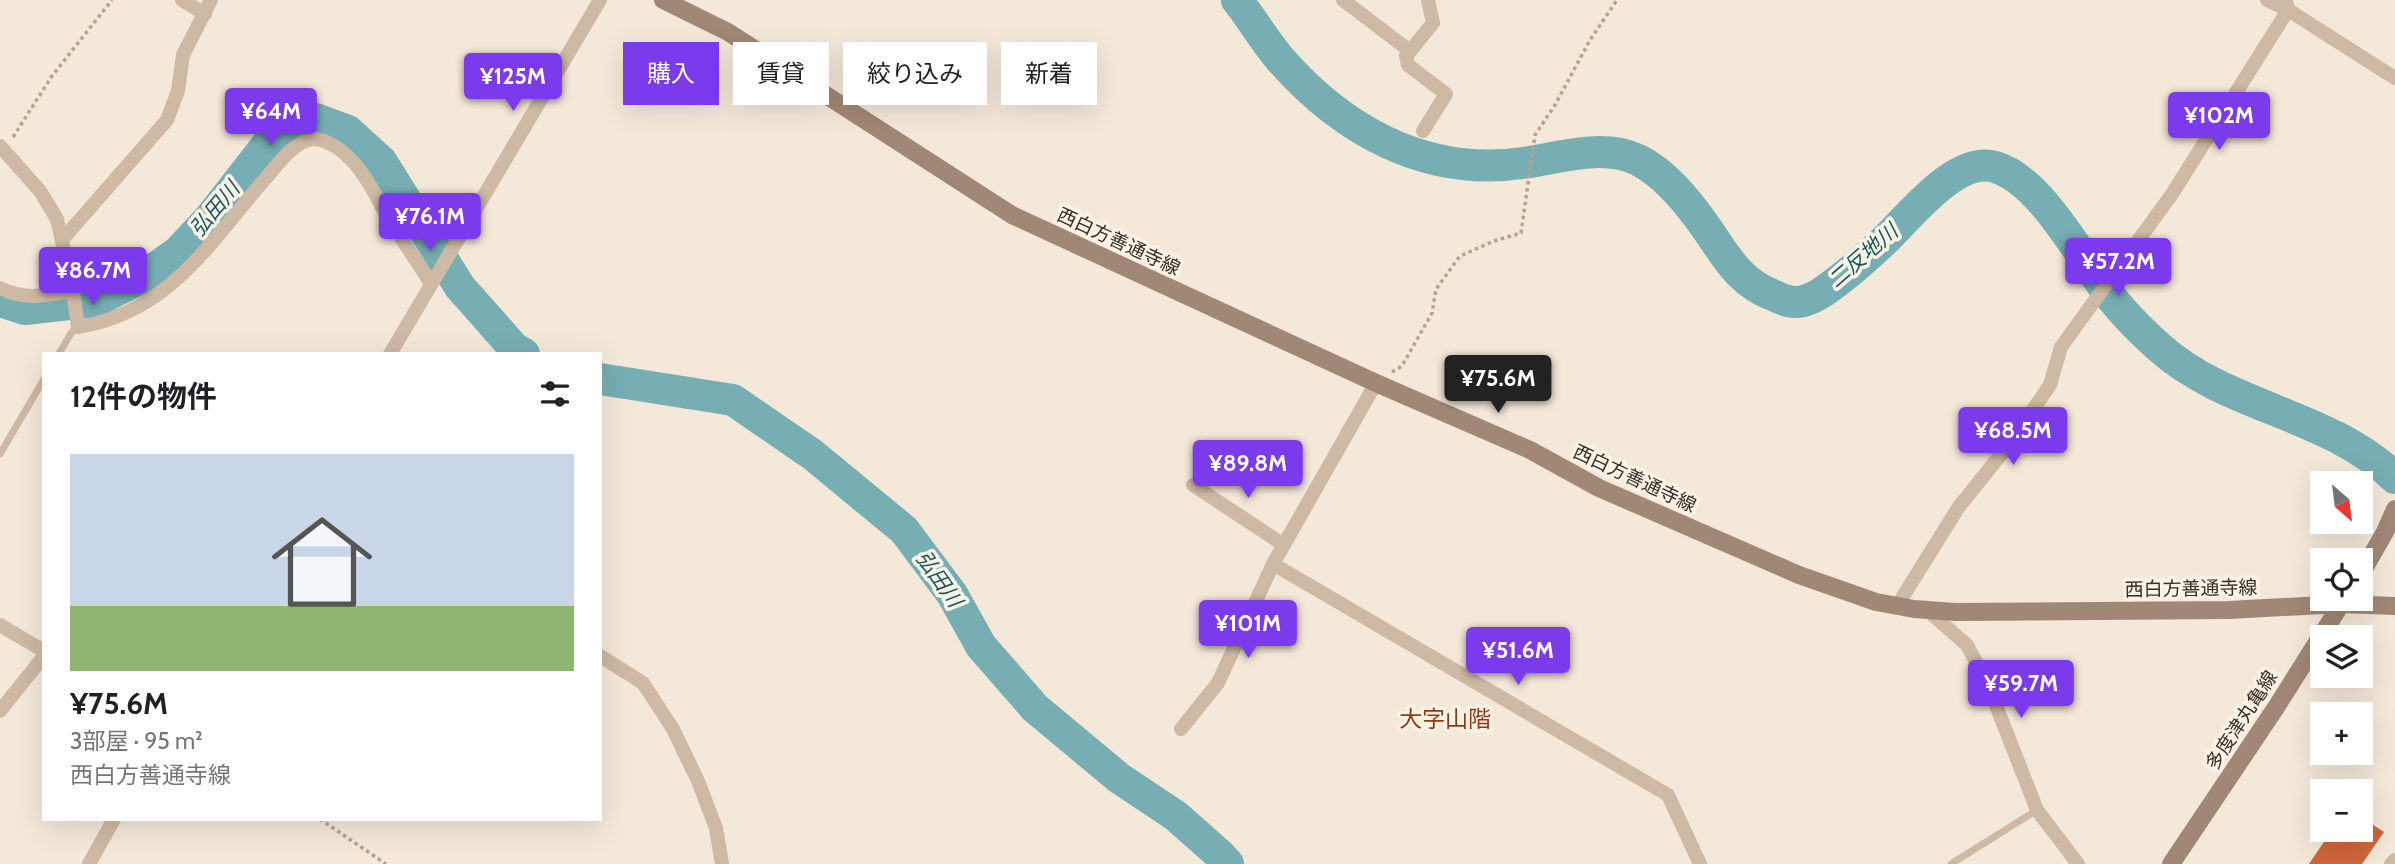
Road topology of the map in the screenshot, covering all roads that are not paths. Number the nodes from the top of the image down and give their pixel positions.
1 (182, 0) edge
2 (600, 0) edge
3 (663, 0) edge
4 (1343, 0) edge
5 (1428, 0) edge
6 (2267, 0) edge
7 (2287, 5) edge
8 (208, 7) edge
9 (1410, 51) junction
10 (2395, 78) edge
11 (1423, 131) dead end
12 (3, 148) edge
13 (62, 240) junction
14 (432, 282) junction
15 (0, 288) edge
16 (74, 292) junction
17 (78, 327) junction
18 (60, 352) edge
19 (391, 352) edge
20 (42, 382) edge
21 (1376, 383) junction
22 (0, 454) edge
23 (1193, 485) dead end
24 (2395, 509) edge
25 (1284, 545) junction
26 (2373, 553) edge
27 (1273, 564) junction
28 (2310, 604) edge
29 (2373, 604) edge
30 (1897, 606) junction
31 (2395, 606) edge
32 (1927, 610) junction
33 (2337, 611) edge
34 (0, 625) edge
35 (42, 652) edge
36 (42, 656) edge
37 (602, 657) edge
38 (0, 711) edge
39 (1181, 729) dead end
40 (2037, 810) junction
41 (113, 821) edge
42 (2395, 860) edge
43 (89, 864) edge
44 (722, 864) edge
45 (1700, 864) edge
46 (1951, 864) edge
47 (2078, 864) edge
48 (2171, 864) edge
49 (2391, 864) edge

1 - 8 street
2 - 14 street
3 - 21 main road, 西白方善通寺線
4 - 9 street
5 - 9 street
6 - 7 street
7 - 10 street
7 - 30 street
8 - 13 street
9 - 11 street
12 - 13 street
13 - 16 street
14 - 17 street
14 - 19 street
15 - 16 street
16 - 17 street
17 - 18 lane
20 - 22 lane
21 - 25 street
21 - 30 main road, 西白方善通寺線
23 - 25 street
24 - 26 main road
25 - 27 street
27 - 39 street
27 - 45 street
28 - 32 main road, 西白方善通寺線
29 - 31 main road, 西白方善通寺線
30 - 32 main road, 西白方善通寺線
32 - 40 street
33 - 48 main road, 多度津丸亀線
34 - 35 street
36 - 38 street
37 - 44 street
40 - 46 lane
40 - 47 street
41 - 43 street
42 - 49 street

